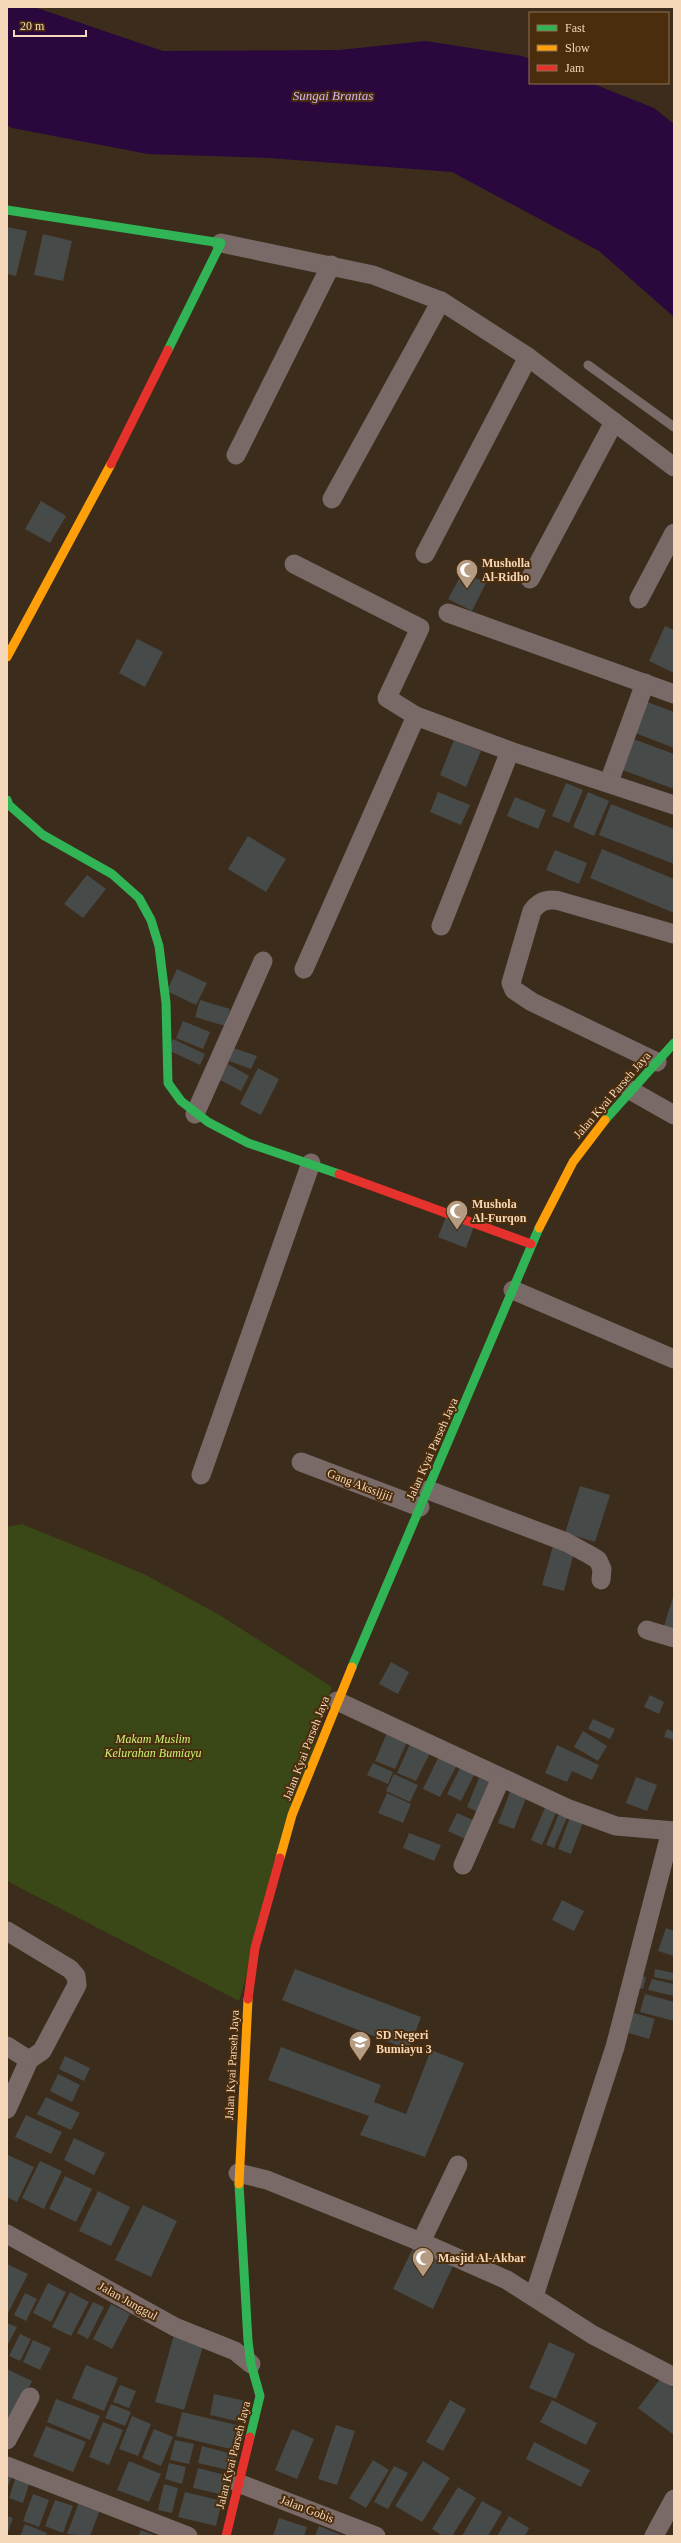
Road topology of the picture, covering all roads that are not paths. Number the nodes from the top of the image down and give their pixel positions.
1 (7, 210) edge
2 (221, 243) junction
3 (331, 265) junction
4 (441, 301) junction
5 (528, 357) junction
6 (588, 365) dead end
7 (614, 422) junction
8 (674, 427) edge
9 (236, 455) dead end
10 (674, 467) edge
11 (332, 499) dead end
12 (674, 533) edge
13 (425, 554) dead end
14 (294, 564) dead end
15 (530, 579) dead end
16 (639, 599) dead end
17 (448, 613) dead end
18 (7, 657) edge
19 (645, 683) junction
20 (674, 694) edge
21 (416, 716) junction
22 (510, 751) junction
23 (609, 782) junction
24 (8, 803) edge
25 (674, 805) edge
26 (441, 926) dead end
27 (674, 934) edge
28 (263, 961) dead end
29 (304, 969) dead end
30 (674, 1043) edge
31 (657, 1062) junction
32 (630, 1090) junction
33 (195, 1114) junction
34 (674, 1114) edge
35 (311, 1163) junction
36 (531, 1244) junction
37 (513, 1290) junction
38 (674, 1359) edge
39 (301, 1462) dead end
40 (201, 1475) dead end
41 (428, 1490) junction
42 (420, 1507) junction
43 (601, 1580) dead end
44 (647, 1630) dead end
45 (674, 1638) edge
46 (337, 1701) junction
47 (501, 1778) junction
48 (673, 1831) edge
49 (463, 1865) dead end
50 (7, 1931) edge
51 (7, 2046) edge
52 (29, 2060) junction
53 (7, 2110) edge
54 (458, 2165) dead end
55 (238, 2173) junction
56 (7, 2234) edge
57 (421, 2242) junction
58 (534, 2296) junction
59 (251, 2364) junction
60 (674, 2377) edge
61 (30, 2397) dead end
62 (7, 2440) edge
63 (7, 2466) edge
64 (238, 2483) junction
65 (674, 2499) edge
66 (188, 2536) edge
67 (226, 2536) edge
68 (376, 2536) edge
69 (654, 2536) edge

1 - 2 street
2 - 3 street
2 - 18 street
3 - 4 street
3 - 9 street
4 - 5 street
4 - 11 street
5 - 7 street
5 - 13 street
6 - 8 lane
7 - 10 street
7 - 15 street
12 - 16 street
14 - 21 street
17 - 19 street
19 - 20 street
19 - 23 street
21 - 22 street
21 - 29 street
22 - 23 street
22 - 26 street
23 - 25 street
24 - 33 street
27 - 31 street
28 - 33 street
30 - 31 street, Jalan Kyai Parseh Jaya
31 - 32 street, Jalan Kyai Parseh Jaya
32 - 34 street
32 - 36 street, Jalan Kyai Parseh Jaya
33 - 35 street
35 - 36 street
35 - 40 street
36 - 37 street, Jalan Kyai Parseh Jaya
37 - 38 street
37 - 41 street, Jalan Kyai Parseh Jaya
39 - 42 street, Gang Akssijjii
41 - 42 street, Jalan Kyai Parseh Jaya
41 - 43 street
42 - 46 street, Jalan Kyai Parseh Jaya
44 - 45 street
46 - 47 street
46 - 55 street, Jalan Kyai Parseh Jaya
47 - 48 street
47 - 49 street
48 - 58 street
50 - 52 street
51 - 52 street
52 - 53 street
54 - 57 street
55 - 57 street
55 - 59 street, Jalan Kyai Parseh Jaya
56 - 59 street, Jalan Junggul
57 - 58 street
58 - 60 street
59 - 64 street, Jalan Kyai Parseh Jaya
61 - 62 street
63 - 66 street
64 - 67 street, Jalan Kyai Parseh Jaya
64 - 68 street, Jalan Gobis
65 - 69 street

